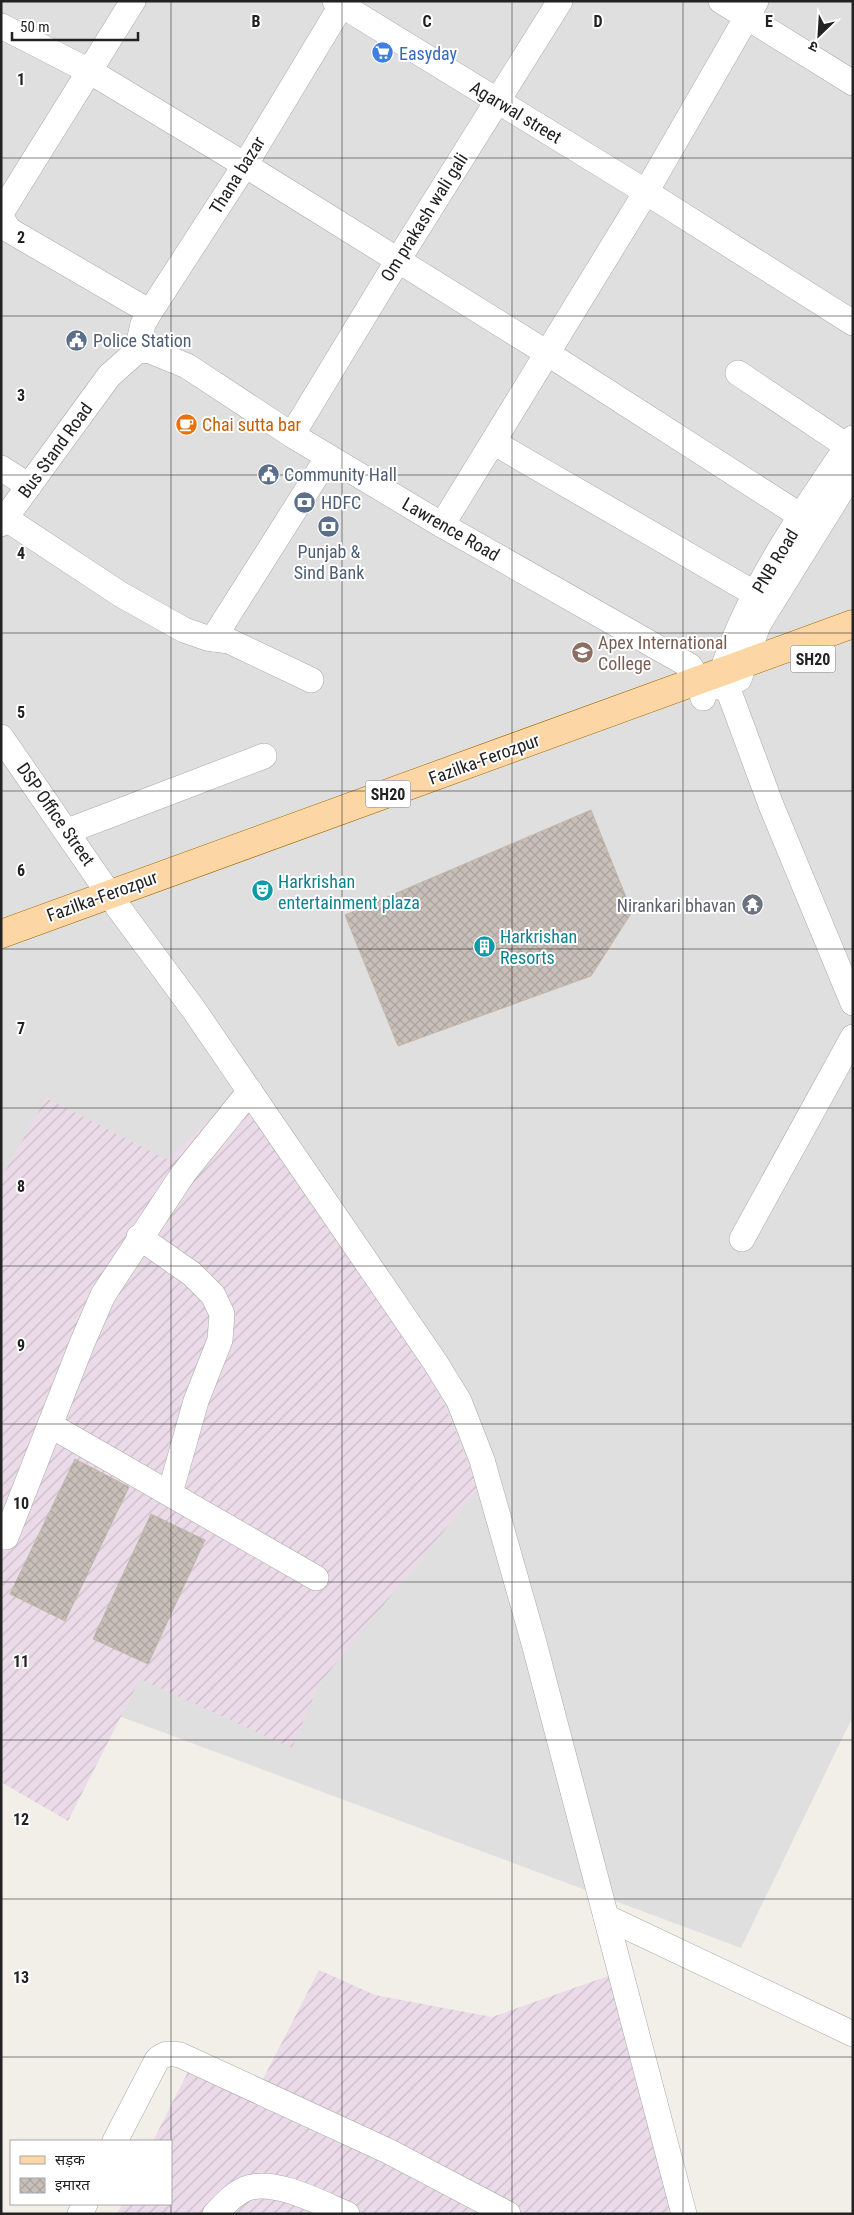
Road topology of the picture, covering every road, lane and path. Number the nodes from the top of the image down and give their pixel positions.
1 (133, 1) edge
2 (560, 1) edge
3 (721, 1) edge
4 (340, 3) edge
5 (751, 8) edge
6 (1, 26) edge
7 (91, 72) junction
8 (853, 83) edge
9 (496, 100) junction
10 (245, 165) junction
11 (646, 192) junction
12 (398, 260) junction
13 (150, 312) junction
14 (853, 323) edge
15 (137, 352) junction
16 (547, 353) junction
17 (738, 372) dead end
18 (292, 435) junction
19 (493, 442) junction
20 (851, 445) edge
21 (328, 457) junction
22 (1, 468) edge
23 (853, 472) edge
24 (29, 486) junction
25 (3, 521) edge
26 (810, 521) junction
27 (442, 525) junction
28 (762, 599) junction
29 (853, 624) edge
30 (213, 639) junction
31 (853, 644) edge
32 (311, 680) dead end
33 (721, 683) junction
34 (1, 737) edge
35 (264, 756) dead end
36 (68, 831) junction
37 (114, 899) junction
38 (1, 934) edge
39 (1, 951) edge
40 (853, 1003) edge
41 (853, 1037) edge
42 (250, 1090) junction
43 (140, 1237) junction
44 (742, 1239) dead end
45 (50, 1425) junction
46 (170, 1493) junction
47 (6, 1537) dead end
48 (316, 1578) dead end
49 (606, 1917) junction
50 (853, 2034) edge
51 (117, 2140) edge
52 (215, 2214) edge
53 (347, 2214) edge
54 (508, 2214) edge
55 (684, 2214) edge

1 - 7 street
2 - 9 street, Om prakash wali gali
3 - 5 street
4 - 9 street, Agarwal street
4 - 10 street, Thana bazar
5 - 8 street
5 - 11 street
6 - 7 street
7 - 10 street
7 - 13 street
9 - 11 street, Agarwal street
9 - 12 street, Om prakash wali gali
10 - 12 street
10 - 13 street, Thana bazar
11 - 14 street, Agarwal street
11 - 16 street
12 - 16 street
12 - 18 street, Om prakash wali gali
13 - 15 street, Thana bazar
15 - 18 street, Lawrence Road
15 - 24 street, Bus Stand Road
16 - 19 street
16 - 26 street
17 - 20 street
18 - 21 street, Lawrence Road
19 - 27 street
19 - 28 street
20 - 26 street, PNB Road
21 - 27 street, Lawrence Road
21 - 30 street
22 - 24 street
23 - 26 street, PNB Road
24 - 25 street, Bus Stand Road
25 - 30 street
26 - 28 street, PNB Road
27 - 33 street, Lawrence Road
28 - 33 street, PNB Road
29 - 33 main road, Fazilka-Ferozpur / SH20
30 - 32 street
31 - 33 main road, Fazilka-Ferozpur / SH20
33 - 37 main road, Fazilka-Ferozpur / SH20
33 - 40 street
34 - 36 street, DSP Office Street
35 - 36 street
36 - 37 street, DSP Office Street
37 - 38 main road, Fazilka-Ferozpur / SH20
37 - 39 main road, Fazilka-Ferozpur / SH20
37 - 42 street, DSP Office Street
41 - 44 street
42 - 43 street
42 - 49 street, DSP Office Street
43 - 45 street
43 - 46 street
45 - 46 street
45 - 47 street
46 - 48 street
49 - 50 street
49 - 55 street, DSP Office Street
51 - 54 street
52 - 53 street

